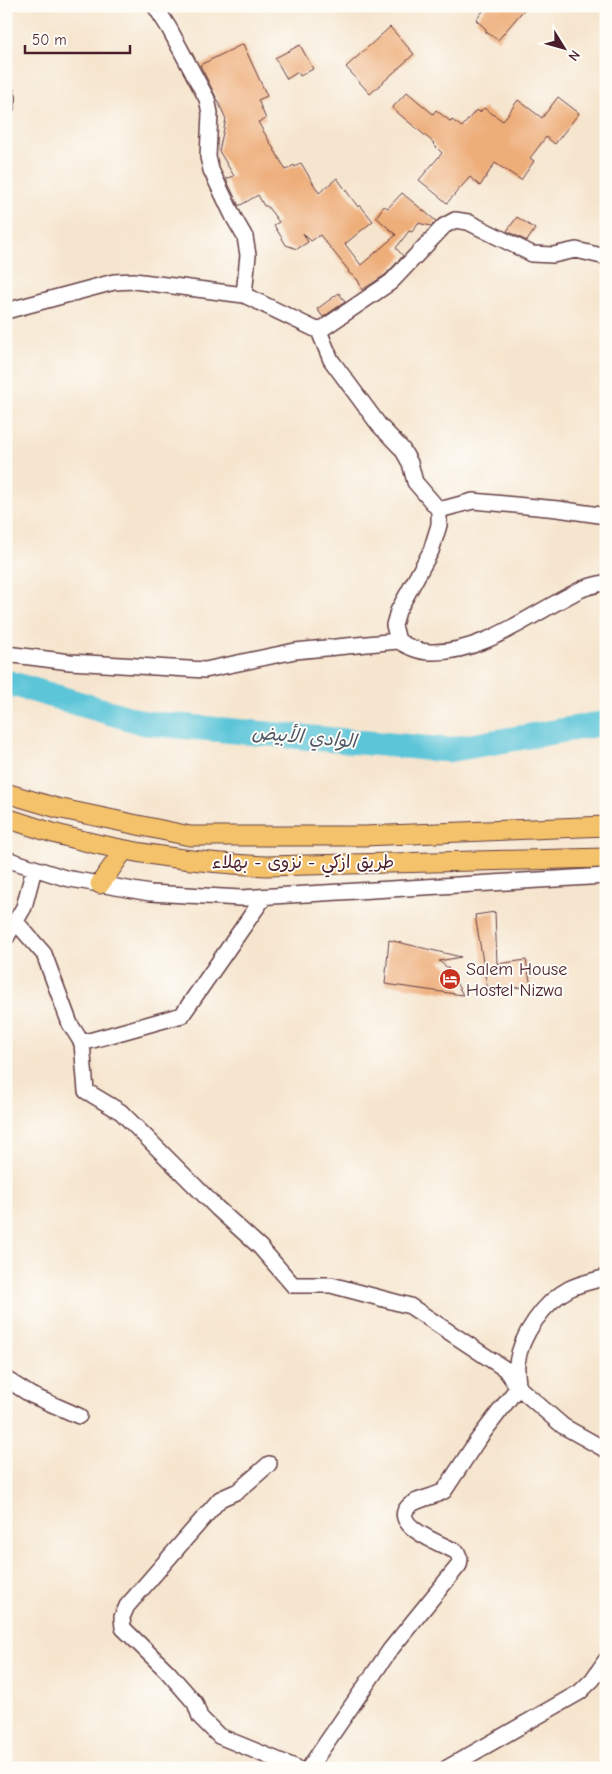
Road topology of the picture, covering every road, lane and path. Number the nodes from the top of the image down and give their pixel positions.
1 (155, 6) edge
2 (6, 93) edge
3 (6, 107) edge
4 (606, 257) edge
5 (244, 295) junction
6 (6, 311) edge
7 (319, 331) junction
8 (439, 510) junction
9 (606, 516) edge
10 (606, 582) edge
11 (398, 641) junction
12 (6, 654) edge
13 (6, 793) edge
14 (6, 818) edge
15 (606, 826) edge
16 (124, 850) junction
17 (606, 858) edge
18 (6, 860) edge
19 (34, 869) junction
20 (606, 876) edge
21 (100, 884) junction
22 (264, 897) junction
23 (16, 922) junction
24 (6, 938) edge
25 (82, 1043) junction
26 (606, 1277) edge
27 (6, 1379) edge
28 (518, 1387) junction
29 (79, 1416) dead end
30 (606, 1450) edge
31 (269, 1464) dead end
32 (606, 1660) edge
33 (296, 1768) edge
34 (309, 1768) edge
35 (446, 1768) edge

1 - 5 street
2 - 3 street
4 - 7 street
5 - 6 street
5 - 7 street
7 - 8 street
8 - 9 street
8 - 11 street
10 - 11 street
11 - 12 street
13 - 15 main road, طريق ازكي - نزوى - بهلاء
14 - 16 main road, طريق ازكي - نزوى - بهلاء
16 - 17 main road, طريق ازكي - نزوى - بهلاء
16 - 21 main road
18 - 19 street
19 - 21 street
19 - 23 street
20 - 22 street
21 - 22 street
22 - 25 street
23 - 24 street
23 - 25 street
25 - 28 street
26 - 28 street
27 - 29 street
28 - 30 street
28 - 34 street
31 - 33 street
32 - 35 street

